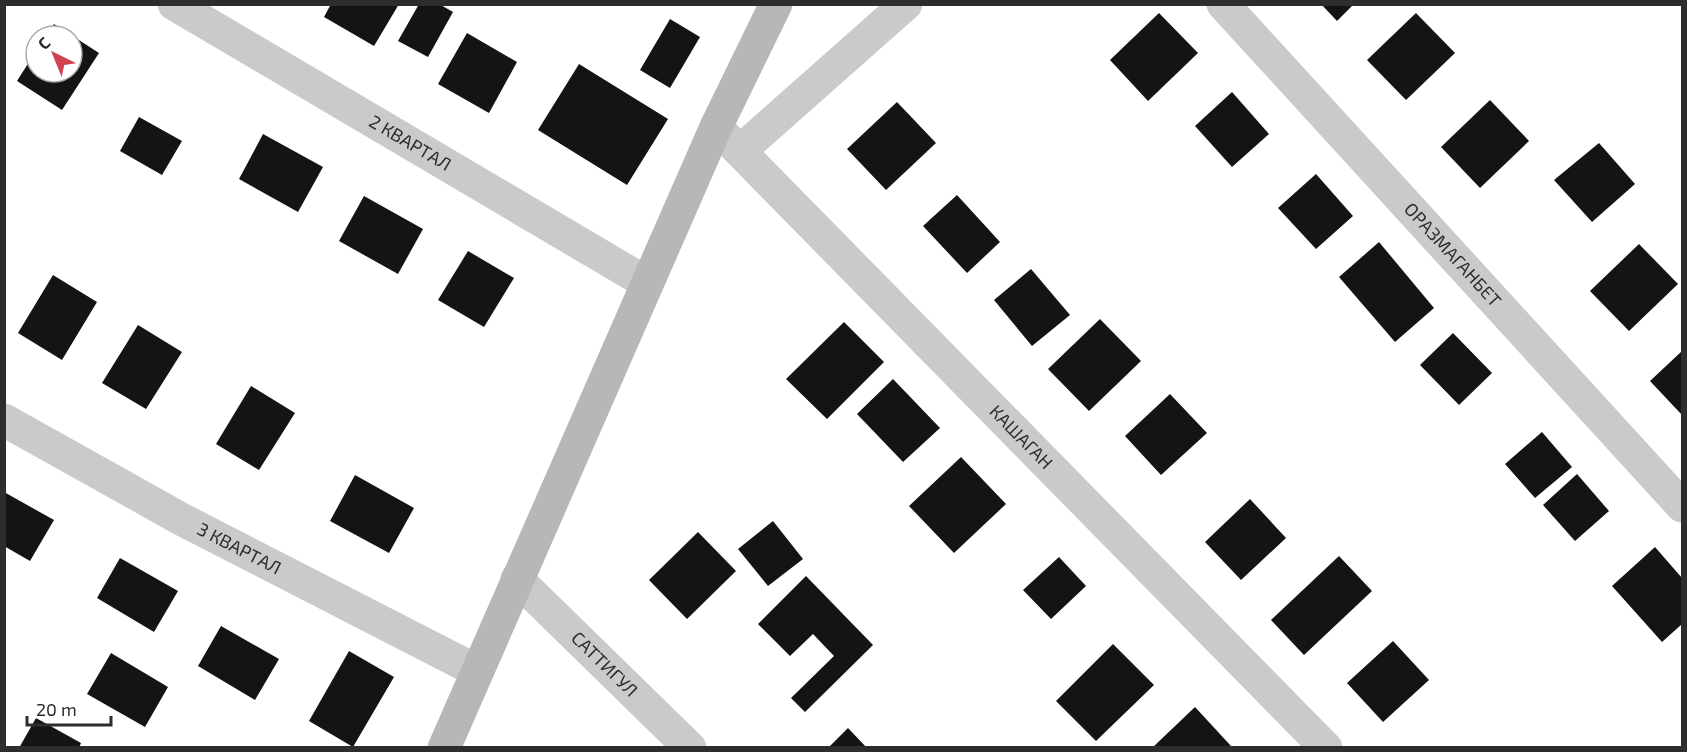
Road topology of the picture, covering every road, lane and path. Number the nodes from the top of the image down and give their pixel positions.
1 (174, 4) edge
2 (776, 4) edge
3 (906, 4) edge
4 (1223, 4) edge
5 (716, 127) junction
6 (740, 151) junction
7 (647, 284) junction
8 (4, 420) edge
9 (1683, 506) edge
10 (517, 579) junction
11 (477, 671) junction
12 (444, 747) edge
13 (690, 747) edge
14 (1326, 747) edge

1 - 7 street, 2 КВАРТАЛ
2 - 5 main road
3 - 6 street
4 - 9 street, ОРАЗМАГАНБЕТ
5 - 6 street, КАШАГАН
5 - 7 main road
6 - 14 street, КАШАГАН
7 - 10 main road
8 - 11 street, 3 КВАРТАЛ
10 - 11 main road
10 - 13 street, САТТИГУЛ
11 - 12 main road

